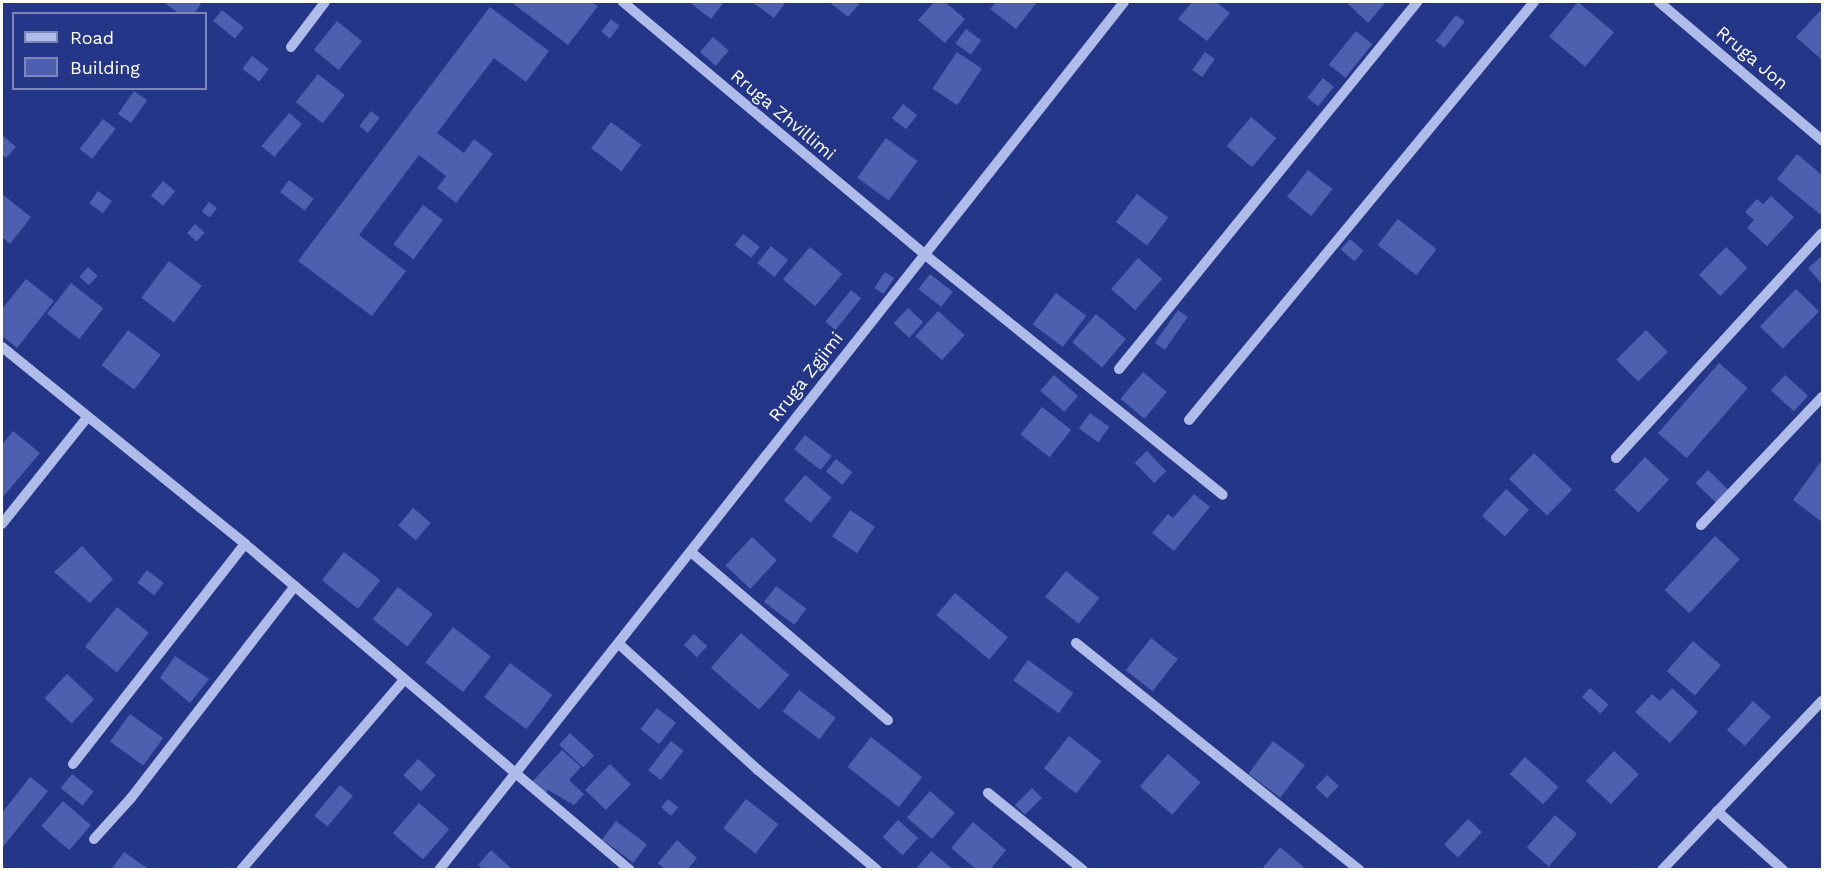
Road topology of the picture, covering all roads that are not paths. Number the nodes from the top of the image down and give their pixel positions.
1 (325, 2) edge
2 (623, 2) edge
3 (1124, 2) edge
4 (1417, 2) edge
5 (1534, 2) edge
6 (1659, 2) edge
7 (291, 46) dead end
8 (1822, 140) edge
9 (1822, 233) edge
10 (923, 253) junction
11 (2, 347) edge
12 (1119, 369) dead end
13 (1822, 397) edge
14 (85, 420) junction
15 (1189, 420) dead end
16 (1616, 458) dead end
17 (1223, 495) dead end
18 (2, 524) edge
19 (1701, 525) dead end
20 (245, 544) junction
21 (691, 552) junction
22 (295, 586) junction
23 (1076, 643) dead end
24 (620, 644) junction
25 (404, 680) junction
26 (1822, 701) edge
27 (888, 720) dead end
28 (73, 764) dead end
29 (516, 775) junction
30 (988, 794) dead end
31 (1717, 811) junction
32 (94, 838) dead end
33 (241, 870) edge
34 (439, 870) edge
35 (630, 870) edge
36 (877, 870) edge
37 (1083, 870) edge
38 (1359, 870) edge
39 (1662, 870) edge
40 (1783, 870) edge

1 - 7 street
2 - 10 street, Rruga Zhvillimi
3 - 10 street, Rruga Zgjimi
4 - 12 street
5 - 15 street
6 - 8 street, Rruga Jon
9 - 16 street
10 - 17 street, Rruga Zhvillimi
10 - 21 street, Rruga Zgjimi
11 - 14 street
13 - 19 street
14 - 18 street
14 - 20 street
20 - 22 street
20 - 28 street
21 - 24 street, Rruga Zgjimi
21 - 27 street
22 - 25 street
22 - 32 street
23 - 38 street
24 - 29 street, Rruga Zgjimi
24 - 36 street
25 - 29 street
25 - 33 street
26 - 31 street
29 - 34 street, Rruga Zgjimi
29 - 35 street
30 - 37 street
31 - 39 street
31 - 40 street

